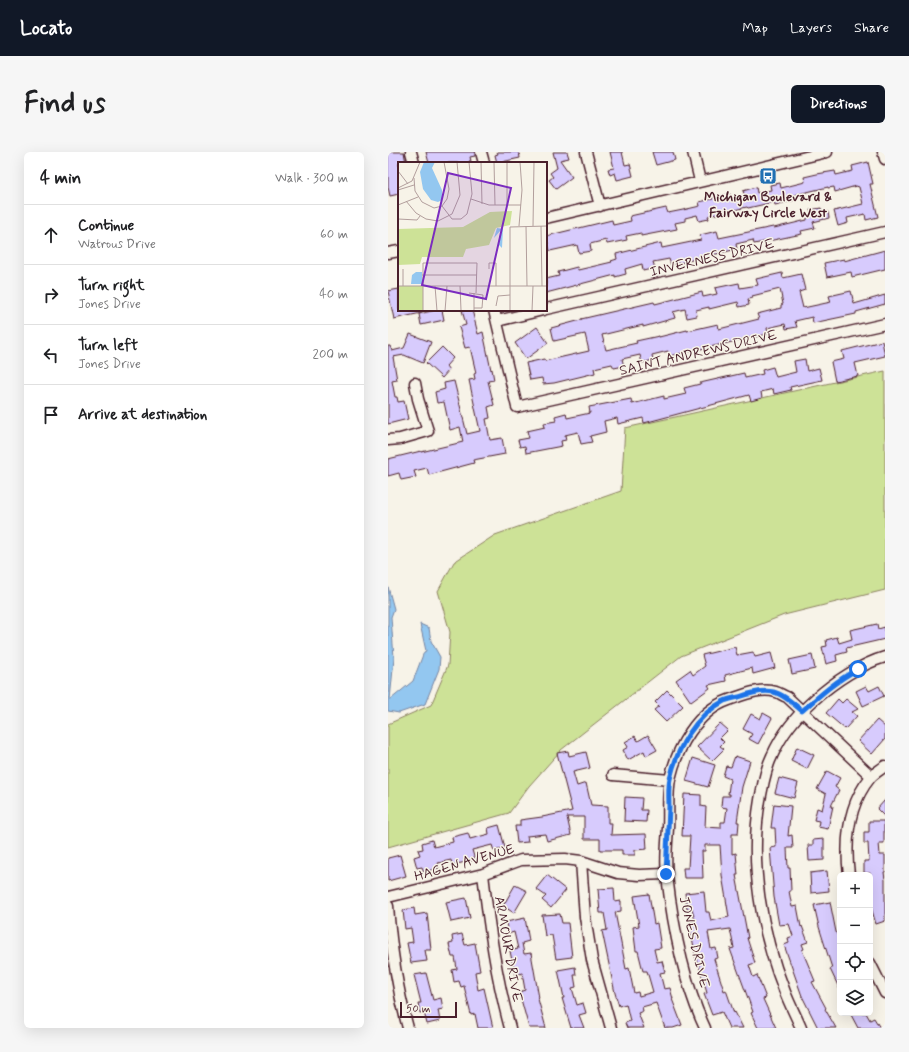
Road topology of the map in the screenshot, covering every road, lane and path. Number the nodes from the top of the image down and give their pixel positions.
1 (411, 152) edge
2 (481, 152) edge
3 (586, 152) edge
4 (693, 152) edge
5 (827, 152) edge
6 (883, 152) edge
7 (786, 156) edge
8 (885, 159) edge
9 (414, 162) edge
10 (484, 162) edge
11 (700, 182) junction
12 (600, 206) junction
13 (547, 218) edge
14 (885, 232) edge
15 (398, 251) edge
16 (388, 253) edge
17 (547, 310) edge
18 (494, 311) edge
19 (541, 311) edge
20 (497, 321) junction
21 (885, 324) edge
22 (415, 382) dead end
23 (388, 440) edge
24 (885, 657) edge
25 (802, 711) junction
26 (885, 766) edge
27 (613, 775) dead end
28 (871, 776) junction
29 (670, 780) junction
30 (581, 861) junction
31 (849, 872) edge
32 (483, 874) junction
33 (666, 874) junction
34 (388, 897) edge
35 (388, 906) edge
36 (873, 969) edge
37 (885, 994) edge
38 (408, 1028) edge
39 (510, 1028) edge
40 (611, 1028) edge
41 (705, 1028) edge
42 (801, 1028) edge

1 - 9 street
2 - 10 street
3 - 12 street
4 - 11 street
5 - 7 street
6 - 8 street
7 - 11 street
11 - 12 street
12 - 13 street
14 - 17 street, INVERNESS DRIVE
15 - 16 street
18 - 20 street
19 - 20 street, INVERNESS DRIVE
20 - 21 street, SAINT ANDREWS DRIVE
22 - 23 street
24 - 25 street
25 - 28 street, JONES DRIVE
25 - 29 street, JONES DRIVE
25 - 42 street
26 - 28 street
27 - 29 street
28 - 31 street
29 - 33 street, JONES DRIVE
30 - 32 street, HAGEN AVENUE
30 - 33 street, HAGEN AVENUE
30 - 40 street
32 - 34 street, HAGEN AVENUE
32 - 39 street, ARMOUR DRIVE
33 - 41 street, JONES DRIVE
35 - 38 street
36 - 37 street

